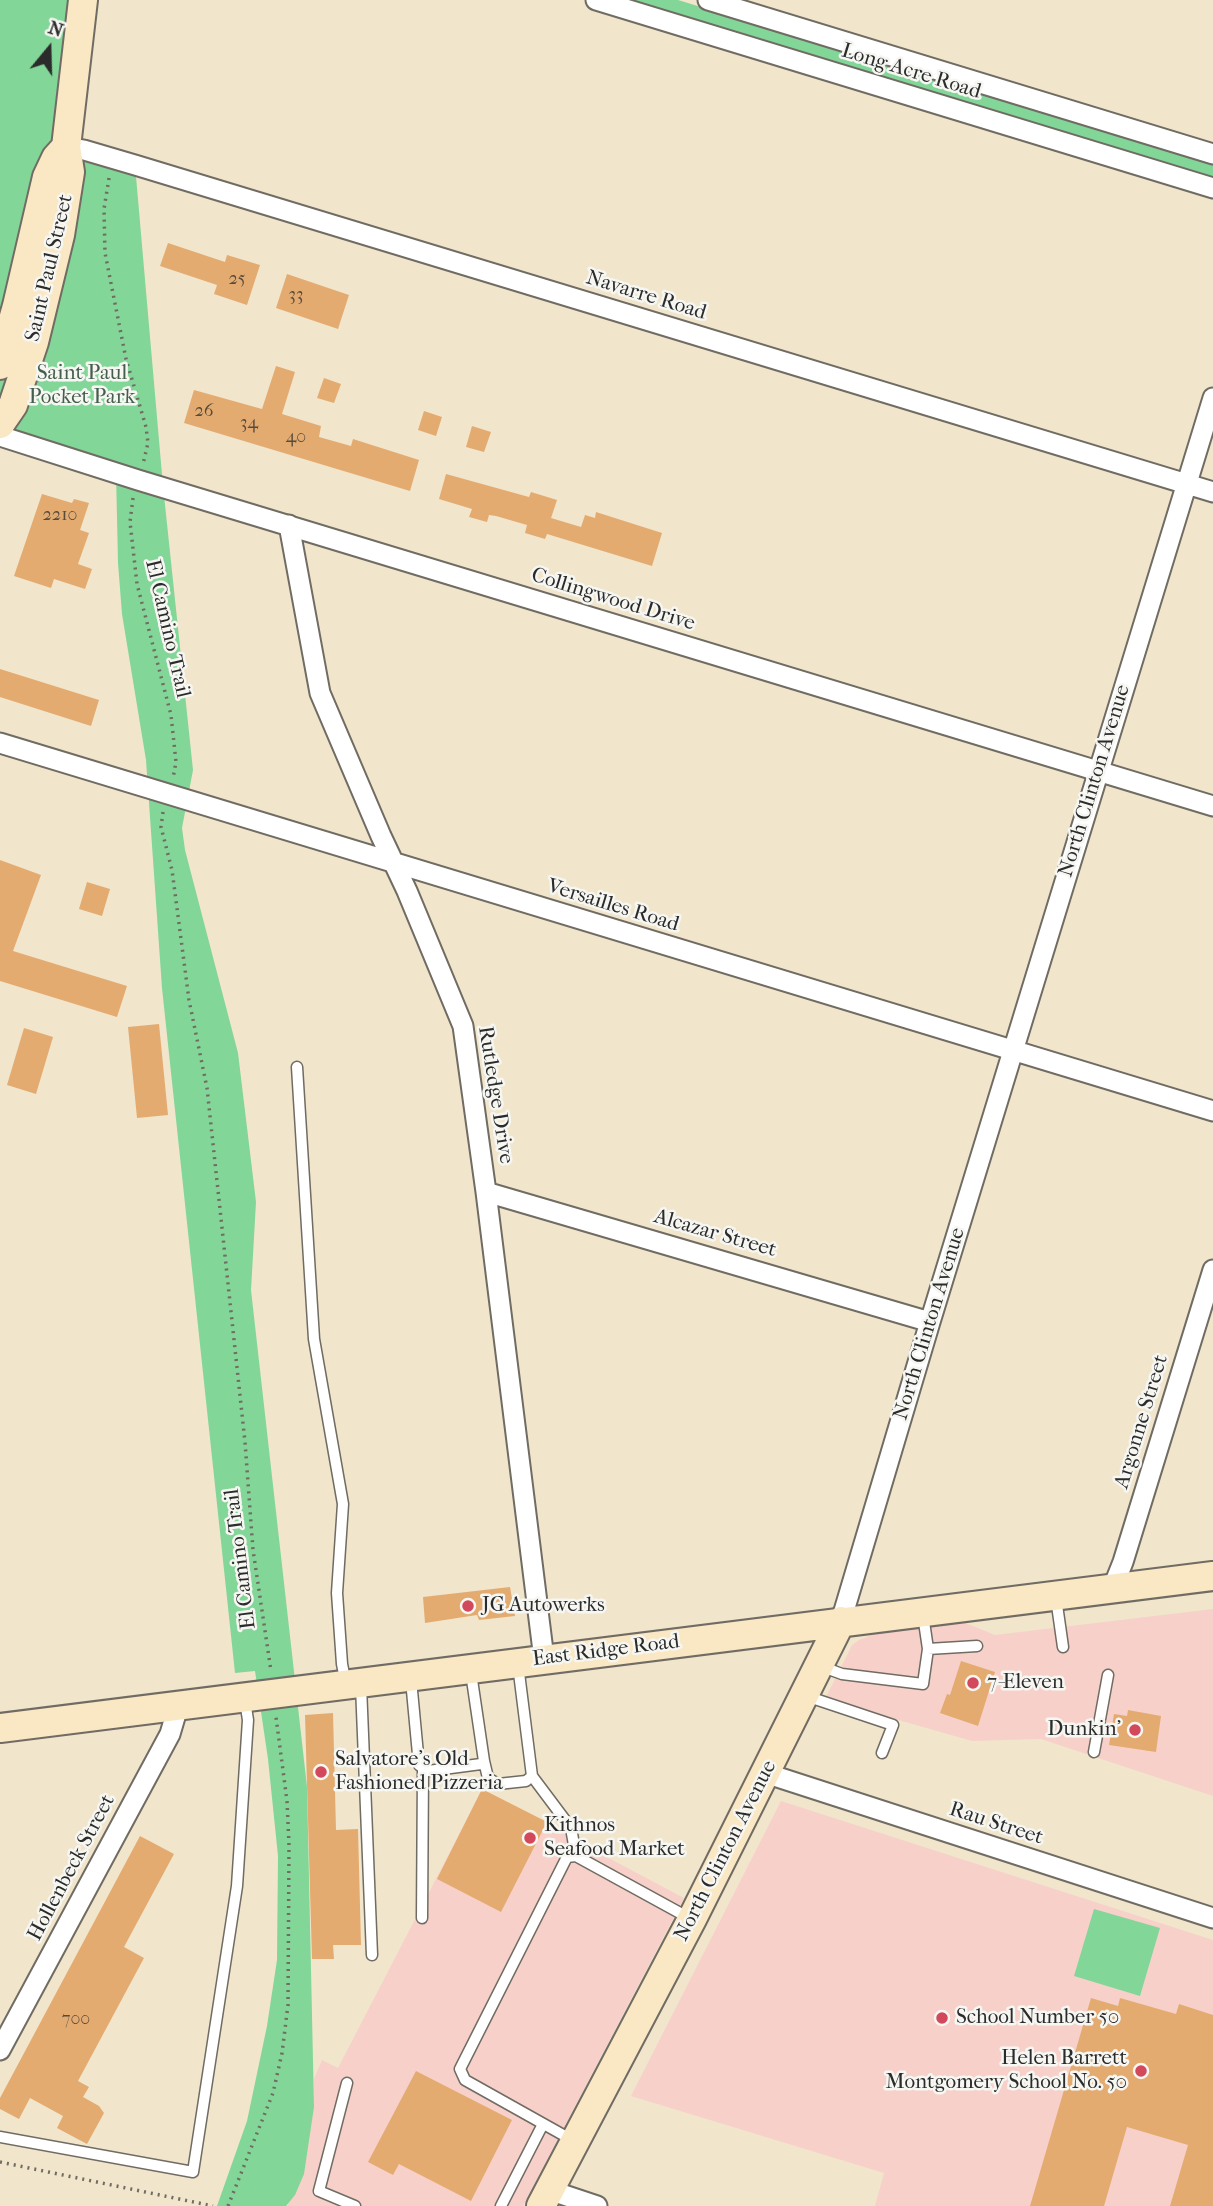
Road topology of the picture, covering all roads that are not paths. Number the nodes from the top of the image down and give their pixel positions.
1 (83, 0) edge
2 (596, 0) edge
3 (708, 0) edge
4 (623, 4) edge
5 (66, 147) junction
6 (1213, 154) edge
7 (1213, 188) edge
8 (0, 365) edge
9 (1213, 398) edge
10 (0, 424) edge
11 (0, 436) edge
12 (1187, 484) junction
13 (1213, 492) edge
14 (289, 524) junction
15 (0, 743) edge
16 (1098, 771) junction
17 (1213, 806) edge
18 (394, 864) junction
19 (1013, 1051) junction
20 (298, 1067) dead end
21 (1213, 1111) edge
22 (486, 1192) junction
23 (1213, 1269) edge
24 (930, 1322) junction
25 (1213, 1576) edge
26 (1113, 1587) junction
27 (1056, 1594) junction
28 (923, 1611) junction
29 (841, 1621) junction
30 (977, 1646) dead end
31 (1063, 1647) dead end
32 (928, 1649) junction
33 (531, 1661) junction
34 (820, 1666) junction
35 (471, 1669) junction
36 (1108, 1675) dead end
37 (411, 1676) junction
38 (353, 1683) junction
39 (806, 1696) junction
40 (244, 1697) junction
41 (174, 1706) junction
42 (0, 1728) edge
43 (1094, 1752) dead end
44 (883, 1753) dead end
45 (484, 1761) junction
46 (423, 1769) junction
47 (765, 1773) junction
48 (532, 1776) junction
49 (576, 1856) junction
50 (422, 1918) dead end
51 (1213, 1918) edge
52 (692, 1919) junction
53 (372, 1955) dead end
54 (0, 2050) edge
55 (347, 2083) dead end
56 (543, 2123) junction
57 (0, 2137) edge
58 (575, 2141) junction
59 (545, 2198) edge
60 (355, 2206) edge
61 (501, 2206) edge
62 (597, 2206) edge

1 - 5 main road, Saint Paul Street
2 - 4 street, Long Acre Road
3 - 6 street, Long Acre Road
4 - 7 street, Long Acre Road
5 - 8 main road, Saint Paul Street
5 - 10 main road, Saint Paul Street
5 - 12 street, Navarre Road
9 - 12 street, North Clinton Avenue
11 - 14 street, Collingwood Drive
12 - 13 street, Navarre Road
12 - 16 street, North Clinton Avenue
14 - 16 street, Collingwood Drive
14 - 18 street, Rutledge Drive
15 - 18 street, Versailles Road
16 - 17 street, Collingwood Drive
16 - 19 street, North Clinton Avenue
18 - 19 street, Versailles Road
18 - 22 street, Rutledge Drive
19 - 21 street, Versailles Road
19 - 24 street, North Clinton Avenue
20 - 38 lane
22 - 24 street, Alcazar Street
22 - 33 street, Rutledge Drive
23 - 26 street, Argonne Street
24 - 29 street, North Clinton Avenue
25 - 26 main road, East Ridge Road
26 - 27 main road, East Ridge Road
27 - 28 main road, East Ridge Road
27 - 31 lane
28 - 29 main road, East Ridge Road
28 - 32 lane
29 - 33 main road, East Ridge Road
29 - 34 main road, North Clinton Avenue
30 - 32 lane
32 - 34 lane
33 - 35 main road, East Ridge Road
33 - 48 lane
34 - 39 main road, North Clinton Avenue
35 - 37 main road, East Ridge Road
35 - 45 lane
36 - 43 lane
37 - 38 main road, East Ridge Road
37 - 46 lane
38 - 40 main road, East Ridge Road
38 - 53 lane
39 - 44 lane
39 - 47 main road, North Clinton Avenue
40 - 41 main road, East Ridge Road
40 - 57 lane
41 - 42 main road, East Ridge Road
41 - 54 street, Hollenbeck Street
45 - 46 lane
45 - 48 lane
46 - 50 lane
47 - 51 street, Rau Street
47 - 52 main road, North Clinton Avenue
48 - 49 lane
49 - 52 lane
49 - 56 lane
52 - 58 main road, North Clinton Avenue
55 - 60 lane
56 - 58 lane
56 - 61 lane
58 - 59 main road, North Clinton Avenue
59 - 62 street

